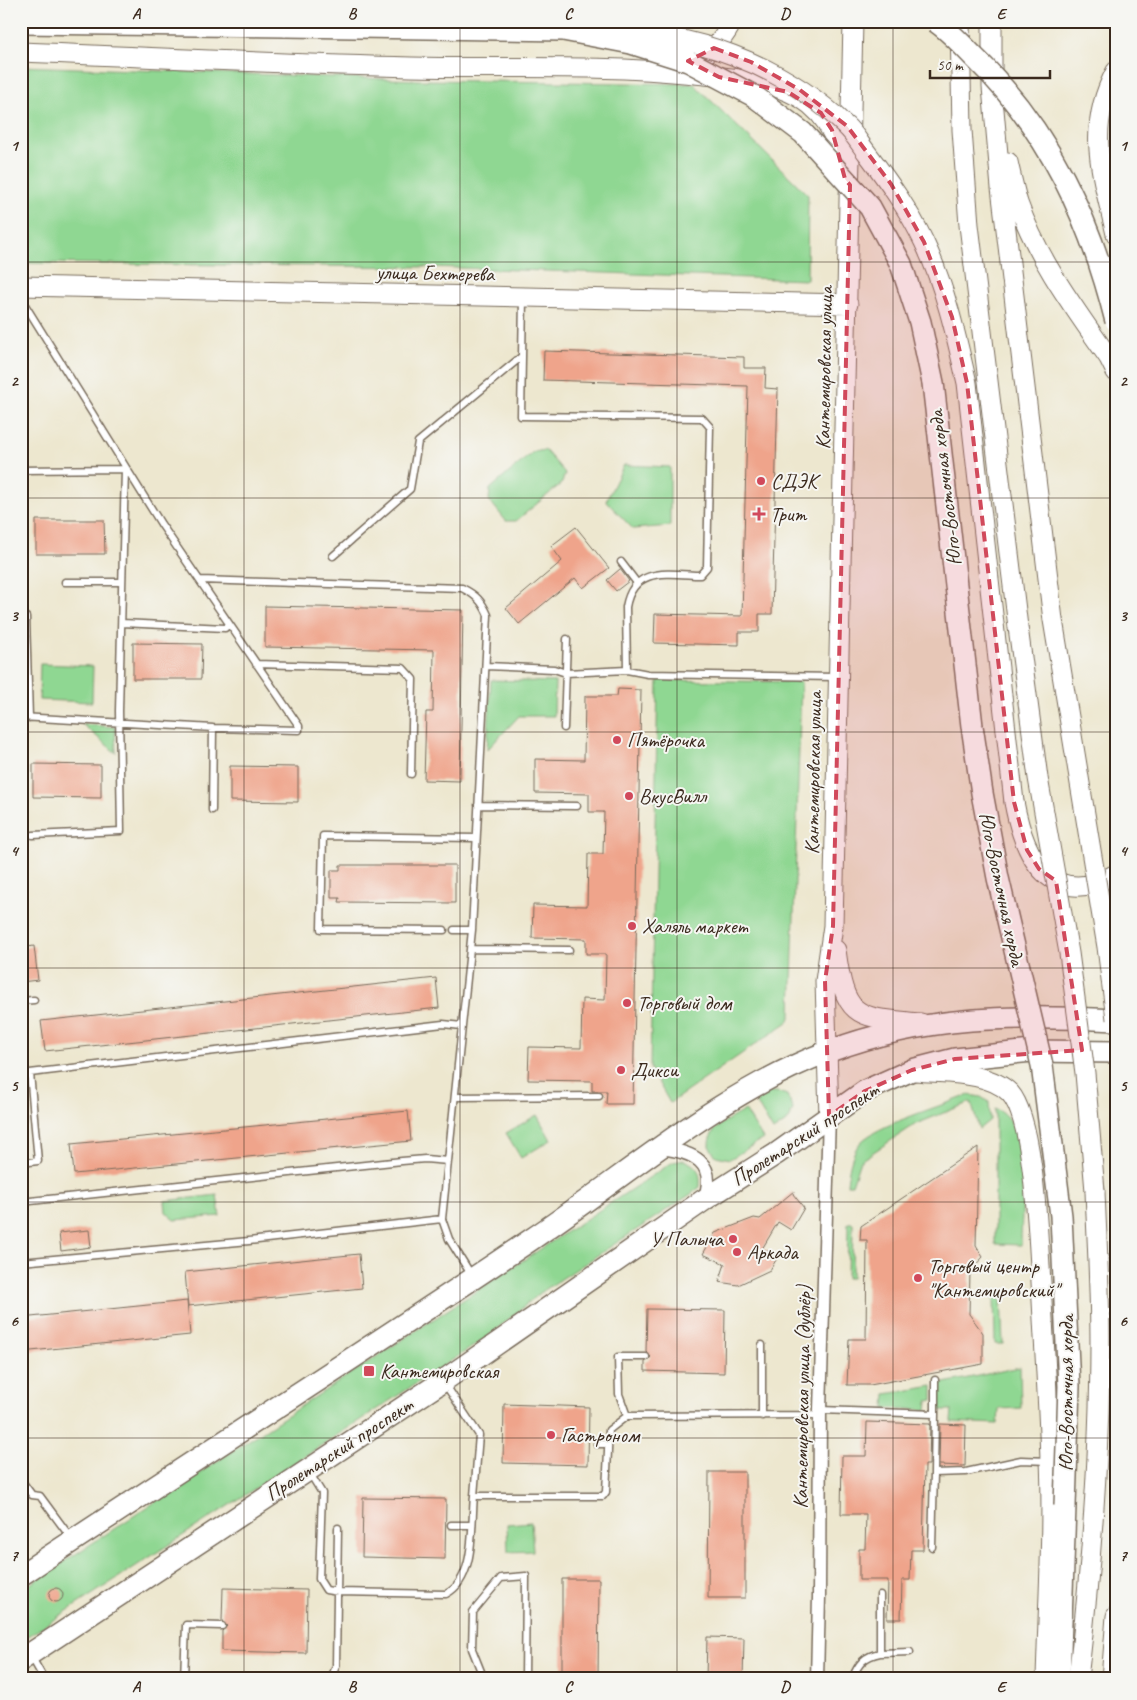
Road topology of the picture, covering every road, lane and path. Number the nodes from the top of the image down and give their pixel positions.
1 (733, 21) edge
2 (853, 21) edge
3 (935, 21) edge
4 (960, 21) edge
5 (992, 21) edge
6 (21, 23) edge
7 (563, 30) junction
8 (21, 52) edge
9 (641, 68) junction
10 (1116, 71) edge
11 (992, 87) junction
12 (850, 208) junction
13 (1116, 234) edge
14 (21, 286) edge
15 (523, 297) junction
16 (848, 304) junction
17 (1116, 321) edge
18 (521, 357) junction
19 (1116, 372) edge
20 (125, 469) junction
21 (21, 470) edge
22 (333, 556) dead end
23 (621, 562) dead end
24 (200, 580) junction
25 (65, 582) dead end
26 (122, 582) junction
27 (637, 582) junction
28 (21, 616) edge
29 (122, 623) junction
30 (229, 624) junction
31 (567, 639) dead end
32 (256, 664) junction
33 (486, 666) junction
34 (627, 670) junction
35 (566, 674) junction
36 (837, 677) junction
37 (21, 717) edge
38 (29, 718) junction
39 (119, 723) junction
40 (213, 728) junction
41 (564, 728) dead end
42 (411, 774) dead end
43 (478, 805) junction
44 (577, 806) dead end
45 (212, 810) dead end
46 (33, 835) dead end
47 (476, 838) junction
48 (1116, 874) edge
49 (833, 926) junction
50 (444, 930) dead end
51 (454, 930) dead end
52 (472, 930) junction
53 (470, 949) junction
54 (569, 950) dead end
55 (34, 1000) dead end
56 (21, 1001) edge
57 (1116, 1019) edge
58 (926, 1024) junction
59 (462, 1026) junction
60 (826, 1052) junction
61 (1116, 1052) edge
62 (912, 1070) junction
63 (599, 1096) dead end
64 (455, 1097) junction
65 (829, 1116) junction
66 (661, 1148) junction
67 (448, 1161) junction
68 (21, 1163) edge
69 (704, 1200) junction
70 (21, 1202) edge
71 (442, 1219) junction
72 (21, 1262) edge
73 (473, 1277) junction
74 (762, 1345) dead end
75 (646, 1357) dead end
76 (935, 1380) dead end
77 (443, 1381) junction
78 (820, 1413) junction
79 (935, 1414) junction
80 (627, 1416) junction
81 (762, 1416) junction
82 (597, 1444) dead end
83 (608, 1444) junction
84 (1050, 1461) junction
85 (307, 1469) junction
86 (934, 1473) junction
87 (21, 1480) edge
88 (474, 1496) junction
89 (451, 1525) dead end
90 (471, 1525) junction
91 (338, 1528) dead end
92 (73, 1540) junction
93 (932, 1547) dead end
94 (21, 1575) edge
95 (338, 1592) junction
96 (880, 1595) dead end
97 (1116, 1616) edge
98 (222, 1626) dead end
99 (910, 1652) dead end
100 (880, 1653) junction
101 (25, 1658) edge
102 (44, 1679) edge
103 (184, 1679) edge
104 (331, 1679) edge
105 (484, 1679) edge
106 (525, 1679) edge
107 (817, 1679) edge
108 (852, 1679) edge
109 (1046, 1679) edge
110 (1058, 1679) edge
111 (1078, 1679) edge
112 (1111, 1679) edge

1 - 9 main road
2 - 12 main road, Кантемировская улица
3 - 17 main road, bridge
4 - 111 main road, bridge
5 - 11 main road
6 - 7 main road, Юго-Восточная хорда, bridge
7 - 48 main road, bridge
7 - 110 main road, Юго-Восточная хорда, bridge
8 - 9 main road
9 - 12 main road
10 - 13 main road
11 - 19 main road
11 - 57 main road, bridge
12 - 16 main road, Кантемировская улица
14 - 15 main road, улица Бехтерева
14 - 20 lane
15 - 16 main road, улица Бехтерева
15 - 18 lane
16 - 36 main road, Кантемировская улица
18 - 22 lane
18 - 27 lane
20 - 21 lane
20 - 24 lane
20 - 26 lane
23 - 27 lane
24 - 30 lane
24 - 33 lane
25 - 26 lane
26 - 29 lane
27 - 34 lane
28 - 38 lane
29 - 30 lane
29 - 39 lane
30 - 32 lane
31 - 35 lane
32 - 40 lane
32 - 42 lane
33 - 35 lane
33 - 43 lane
34 - 35 lane
34 - 36 lane
35 - 41 lane
36 - 49 main road, Кантемировская улица
37 - 38 lane
38 - 39 lane
39 - 40 lane
39 - 46 lane
40 - 45 lane
43 - 44 lane
43 - 47 lane
47 - 50 lane
47 - 52 lane
49 - 58 main road, Кантемировская улица
49 - 60 main road, Кантемировская улица
51 - 52 lane
52 - 53 lane
53 - 54 lane
53 - 59 lane
55 - 56 lane
57 - 58 main road
58 - 60 main road
59 - 64 lane
59 - 68 lane
60 - 65 main road, Кантемировская улица
60 - 66 main road
61 - 62 main road, Пролетарский проспект
62 - 65 main road, Пролетарский проспект
62 - 84 main road
63 - 64 lane
64 - 67 lane
65 - 69 main road, Пролетарский проспект
65 - 78 street, Кантемировская улица (дублёр)
66 - 69 street, Пролетарский проспект
66 - 73 main road
67 - 70 lane
67 - 71 lane
69 - 77 main road, Пролетарский проспект
71 - 72 lane
71 - 73 lane
73 - 92 main road
74 - 81 lane
75 - 80 lane
76 - 79 lane
77 - 85 main road, Пролетарский проспект
77 - 88 lane
78 - 79 lane
78 - 81 lane
78 - 107 street, Кантемировская улица (дублёр)
79 - 86 lane
80 - 81 lane
80 - 83 lane
82 - 83 lane
83 - 88 lane
84 - 86 lane
84 - 109 main road
85 - 95 lane
85 - 101 main road, Пролетарский проспект
86 - 93 lane
87 - 92 lane
88 - 90 lane
89 - 90 lane
90 - 95 lane
91 - 95 lane
92 - 94 main road
95 - 104 lane
96 - 100 lane
97 - 112 main road
98 - 103 lane
99 - 100 lane
100 - 108 lane
101 - 102 lane
105 - 106 lane

